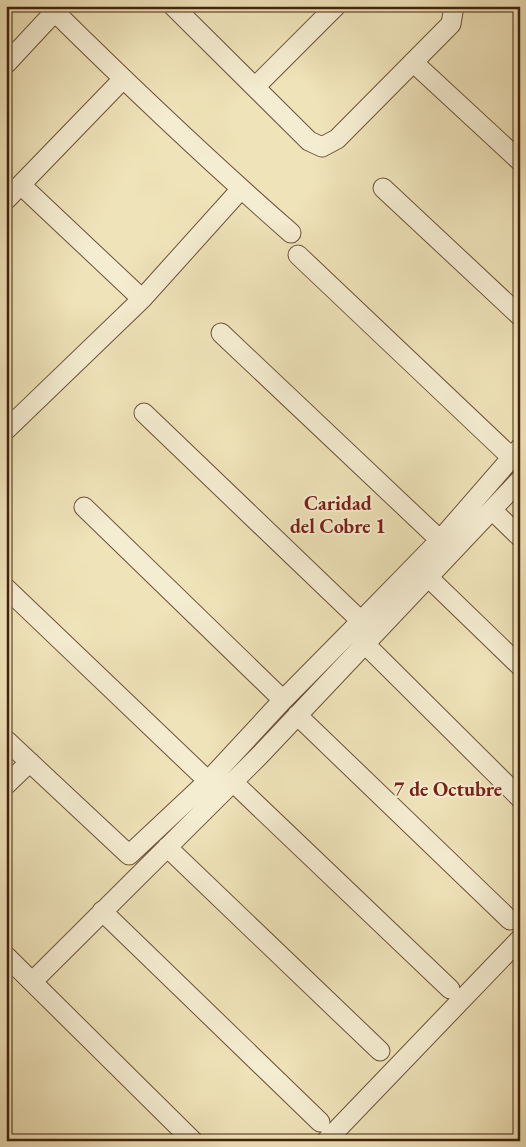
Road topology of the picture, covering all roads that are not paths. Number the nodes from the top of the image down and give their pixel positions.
1 (336, 6) edge
2 (454, 6) edge
3 (58, 9) edge
4 (182, 9) edge
5 (413, 62) junction
6 (6, 64) edge
7 (123, 79) junction
8 (255, 87) junction
9 (520, 161) edge
10 (22, 185) junction
11 (241, 188) junction
12 (383, 188) dead end
13 (6, 200) edge
14 (291, 233) dead end
15 (298, 255) dead end
16 (142, 299) junction
17 (520, 316) edge
18 (221, 333) dead end
19 (144, 413) dead end
20 (6, 430) edge
21 (515, 453) edge
22 (520, 480) edge
23 (84, 507) dead end
24 (492, 510) junction
25 (520, 537) edge
26 (440, 540) junction
27 (428, 577) junction
28 (6, 588) edge
29 (361, 621) junction
30 (365, 644) junction
31 (520, 666) edge
32 (283, 700) junction
33 (297, 715) junction
34 (6, 740) edge
35 (30, 762) junction
36 (208, 781) junction
37 (233, 782) junction
38 (6, 784) edge
39 (520, 798) edge
40 (168, 847) junction
41 (102, 912) junction
42 (510, 920) dead end
43 (520, 939) edge
44 (6, 956) edge
45 (32, 981) junction
46 (450, 988) dead end
47 (380, 1051) dead end
48 (320, 1122) dead end
49 (193, 1141) edge
50 (326, 1141) edge

1 - 8 street
2 - 5 street
3 - 6 street
3 - 7 street
4 - 8 street
5 - 8 street
5 - 9 street
7 - 10 street
7 - 11 street
10 - 13 street
10 - 16 street
11 - 14 street
11 - 16 street
12 - 17 street
15 - 21 street
16 - 20 street
18 - 26 street
19 - 29 street
21 - 26 street
22 - 24 street
23 - 32 street
24 - 25 street
24 - 27 street
26 - 29 street
27 - 30 street
27 - 31 street
28 - 36 street
29 - 32 street
30 - 33 street
30 - 39 street
32 - 36 street
33 - 37 street
33 - 42 street
34 - 35 street
35 - 36 street
35 - 38 street
37 - 40 street
37 - 46 street
40 - 41 street
40 - 47 street
41 - 45 street
41 - 48 street
43 - 50 street
44 - 45 street
45 - 49 street

